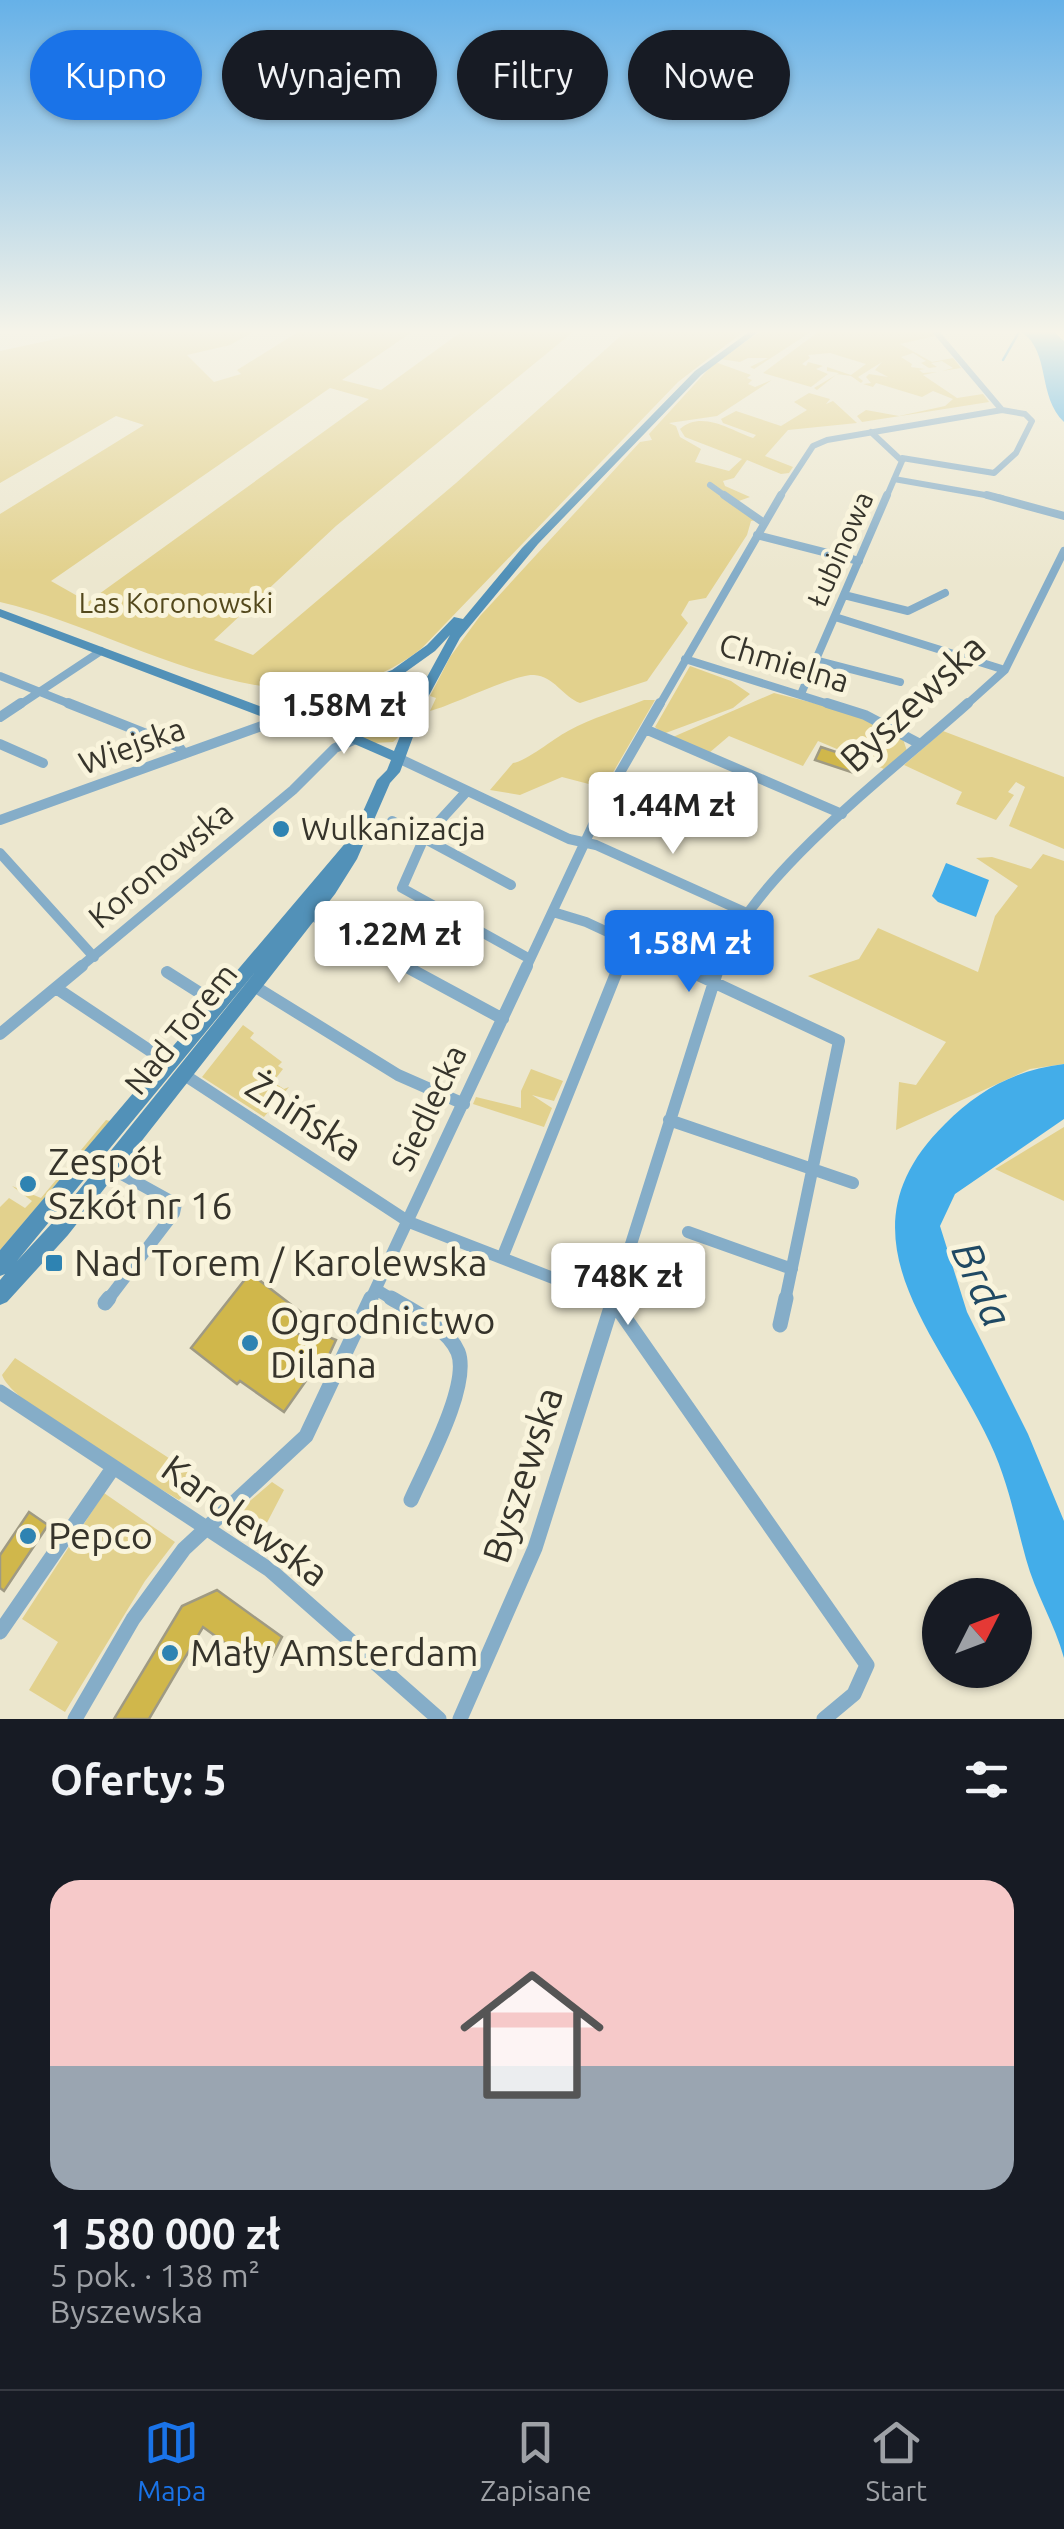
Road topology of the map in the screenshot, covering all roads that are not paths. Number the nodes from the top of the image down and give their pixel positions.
1 (660, 412) edge
2 (989, 412) edge
3 (1014, 412) edge
4 (871, 432) junction
5 (902, 458) junction
6 (894, 478) junction
7 (710, 485) dead end
8 (1064, 516) edge
9 (764, 523) junction
10 (757, 535) junction
11 (533, 544) junction
12 (1064, 551) edge
13 (860, 561) junction
14 (1051, 579) junction
15 (1064, 583) edge
16 (944, 593) dead end
17 (844, 595) junction
18 (0, 614) edge
19 (834, 617) junction
20 (101, 651) junction
21 (685, 659) junction
22 (815, 660) junction
23 (1004, 670) junction
24 (0, 676) edge
25 (390, 677) junction
26 (900, 682) dead end
27 (38, 692) junction
28 (801, 694) junction
29 (336, 698) junction
30 (421, 699) junction
31 (0, 717) edge
32 (280, 719) junction
33 (327, 728) junction
34 (644, 729) junction
35 (0, 744) edge
36 (367, 744) junction
37 (920, 744) junction
38 (402, 747) junction
39 (184, 754) junction
40 (43, 764) dead end
41 (384, 780) junction
42 (467, 791) junction
43 (842, 814) junction
44 (0, 820) edge
45 (392, 821) dead end
46 (358, 837) junction
47 (424, 838) junction
48 (584, 843) junction
49 (0, 853) edge
50 (511, 885) dead end
51 (553, 912) junction
52 (749, 914) junction
53 (310, 915) junction
54 (628, 943) junction
55 (94, 957) junction
56 (530, 959) junction
57 (167, 972) dead end
58 (712, 984) junction
59 (254, 986) junction
60 (56, 988) junction
61 (219, 1005) junction
62 (503, 1019) junction
63 (0, 1034) edge
64 (176, 1069) junction
65 (464, 1104) junction
66 (669, 1120) junction
67 (109, 1167) junction
68 (813, 1169) junction
69 (853, 1183) dead end
70 (409, 1222) junction
71 (688, 1232) dead end
72 (502, 1258) junction
73 (0, 1266) edge
74 (792, 1270) junction
75 (377, 1290) junction
76 (0, 1295) edge
77 (613, 1301) junction
78 (105, 1303) dead end
79 (780, 1326) dead end
80 (0, 1392) edge
81 (113, 1468) junction
82 (411, 1500) dead end
83 (206, 1526) junction
84 (0, 1632) edge
85 (75, 1719) edge
86 (439, 1719) edge
87 (460, 1719) edge
88 (824, 1719) edge

1 - 11 main road
2 - 4 street, Siedlecka
3 - 5 street
4 - 5 street, Łubinowa
4 - 9 street, Siedlecka
5 - 6 street, Łubinowa
6 - 8 street
6 - 13 street, Łubinowa
7 - 9 street
9 - 10 street, Siedlecka
10 - 13 street
10 - 21 street, Siedlecka
11 - 25 main road
11 - 30 main road
12 - 14 street, Byszewska
13 - 17 street, Łubinowa
14 - 15 street
14 - 23 street, Byszewska
16 - 17 street
17 - 19 street, Łubinowa
18 - 20 main road
19 - 22 street, Łubinowa
19 - 23 street
20 - 27 street
20 - 32 main road
21 - 28 street, Chmielna
21 - 34 street, Siedlecka
22 - 26 street
22 - 28 street, Łubinowa
23 - 37 street, Byszewska
24 - 27 street
25 - 29 main road
25 - 30 main road
27 - 31 street
27 - 39 street
28 - 37 street, Chmielna
29 - 32 main road
29 - 33 main road
30 - 38 main road
32 - 33 main road
32 - 39 street, Wiejska
33 - 36 main road
34 - 43 street
34 - 48 street, Siedlecka
35 - 40 street
36 - 38 main road
36 - 38 main road
36 - 41 main road
36 - 55 street, Koronowska
37 - 43 street, Byszewska
38 - 41 main road, Nad Torem
38 - 42 street
39 - 44 street, Wiejska
41 - 46 main road, Nad Torem
42 - 47 street
42 - 48 street
43 - 52 street, Byszewska
45 - 47 street
46 - 53 main road, Nad Torem
46 - 61 main road, Nad Torem
47 - 50 street
47 - 56 street
48 - 51 street, Siedlecka
48 - 52 street
49 - 55 street
51 - 54 street
51 - 56 street, Siedlecka
52 - 58 street, Byszewska
53 - 59 main road, Nad Torem
53 - 62 street
54 - 58 street
54 - 72 street
55 - 60 street, Koronowska
56 - 62 street, Siedlecka
57 - 61 street
58 - 66 street, Byszewska
58 - 68 street
59 - 64 main road, Nad Torem
59 - 65 street
60 - 63 street, Koronowska
60 - 64 street, Żnińska
61 - 64 main road, Nad Torem
62 - 65 street, Siedlecka
64 - 67 main road, Nad Torem
64 - 70 street, Żnińska
64 - 73 main road, Nad Torem
65 - 70 street, Siedlecka
66 - 68 street
66 - 77 street, Byszewska
67 - 76 main road, Nad Torem
67 - 78 street
68 - 69 street
68 - 74 street
70 - 72 street, Żnińska
70 - 75 street, Siedlecka
71 - 74 street
72 - 77 street, Żnińska
74 - 79 street
75 - 82 street
75 - 83 street, Siedlecka
77 - 87 street, Byszewska
77 - 88 street
80 - 81 street, Karolewska
81 - 83 street, Karolewska
81 - 84 street
83 - 85 street, Siedlecka
83 - 86 street, Karolewska

